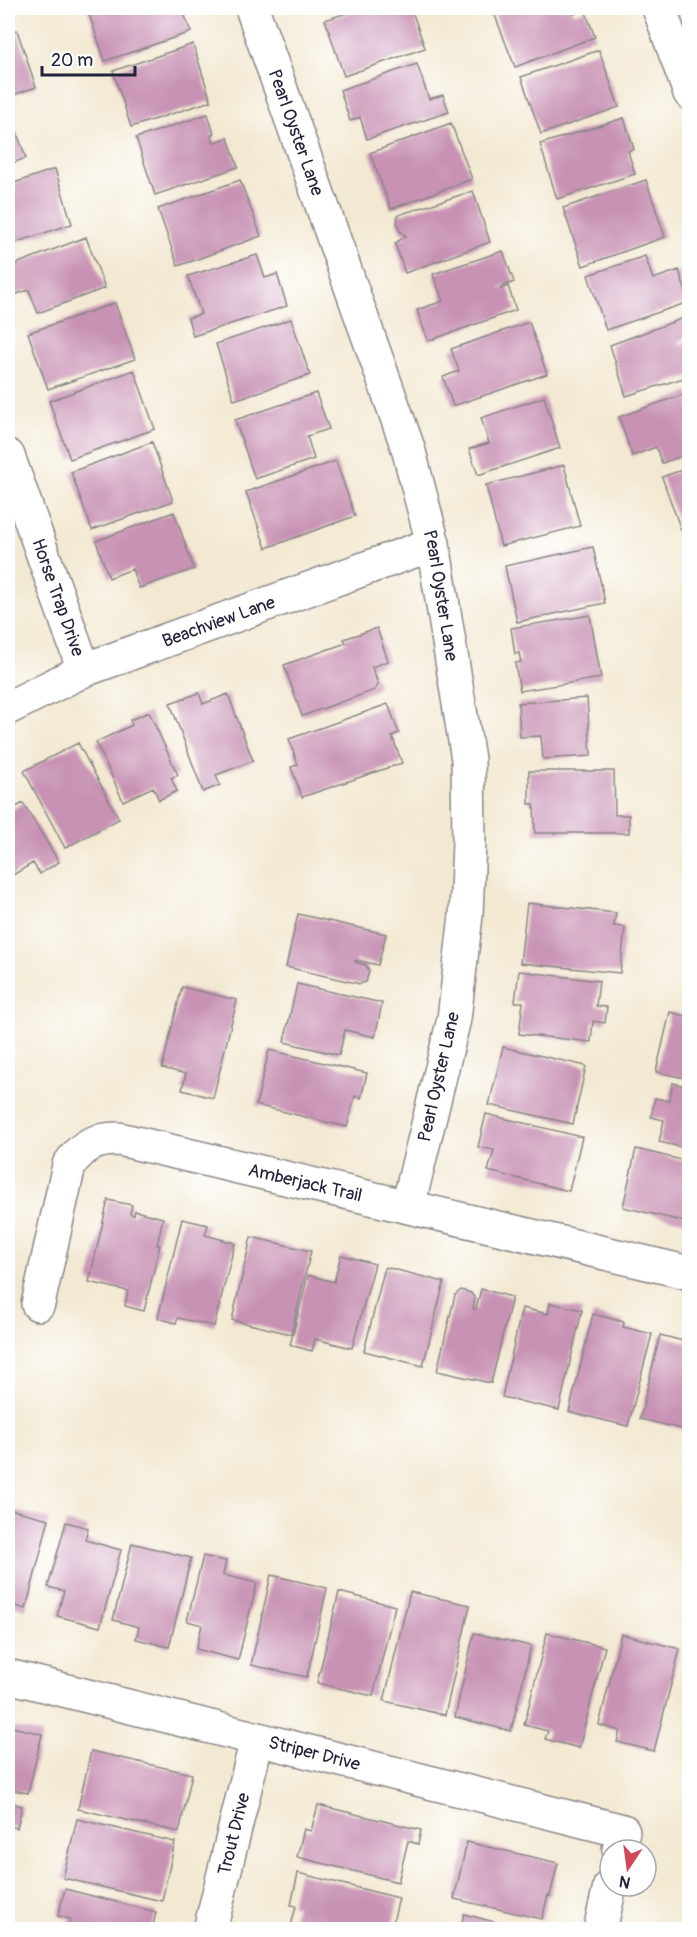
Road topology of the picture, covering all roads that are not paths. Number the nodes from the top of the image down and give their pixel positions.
1 (252, 8) edge
2 (660, 8) edge
3 (683, 55) edge
4 (690, 93) edge
5 (8, 456) edge
6 (433, 544) junction
7 (84, 670) junction
8 (8, 708) edge
9 (408, 1206) junction
10 (690, 1272) edge
11 (38, 1304) dead end
12 (8, 1676) edge
13 (257, 1739) junction
14 (614, 1838) edge
15 (607, 1898) edge
16 (210, 1929) edge
17 (600, 1929) edge

1 - 6 street, Pearl Oyster Lane
2 - 3 street
3 - 4 street
5 - 7 street, Horse Trap Drive
6 - 7 street, Beachview Lane
6 - 9 street, Pearl Oyster Lane
7 - 8 street, Beachview Lane
9 - 10 street, Amberjack Trail
9 - 11 street, Amberjack Trail
12 - 13 street, Striper Drive
13 - 14 street, Striper Drive
13 - 16 street, Trout Drive
15 - 17 street

